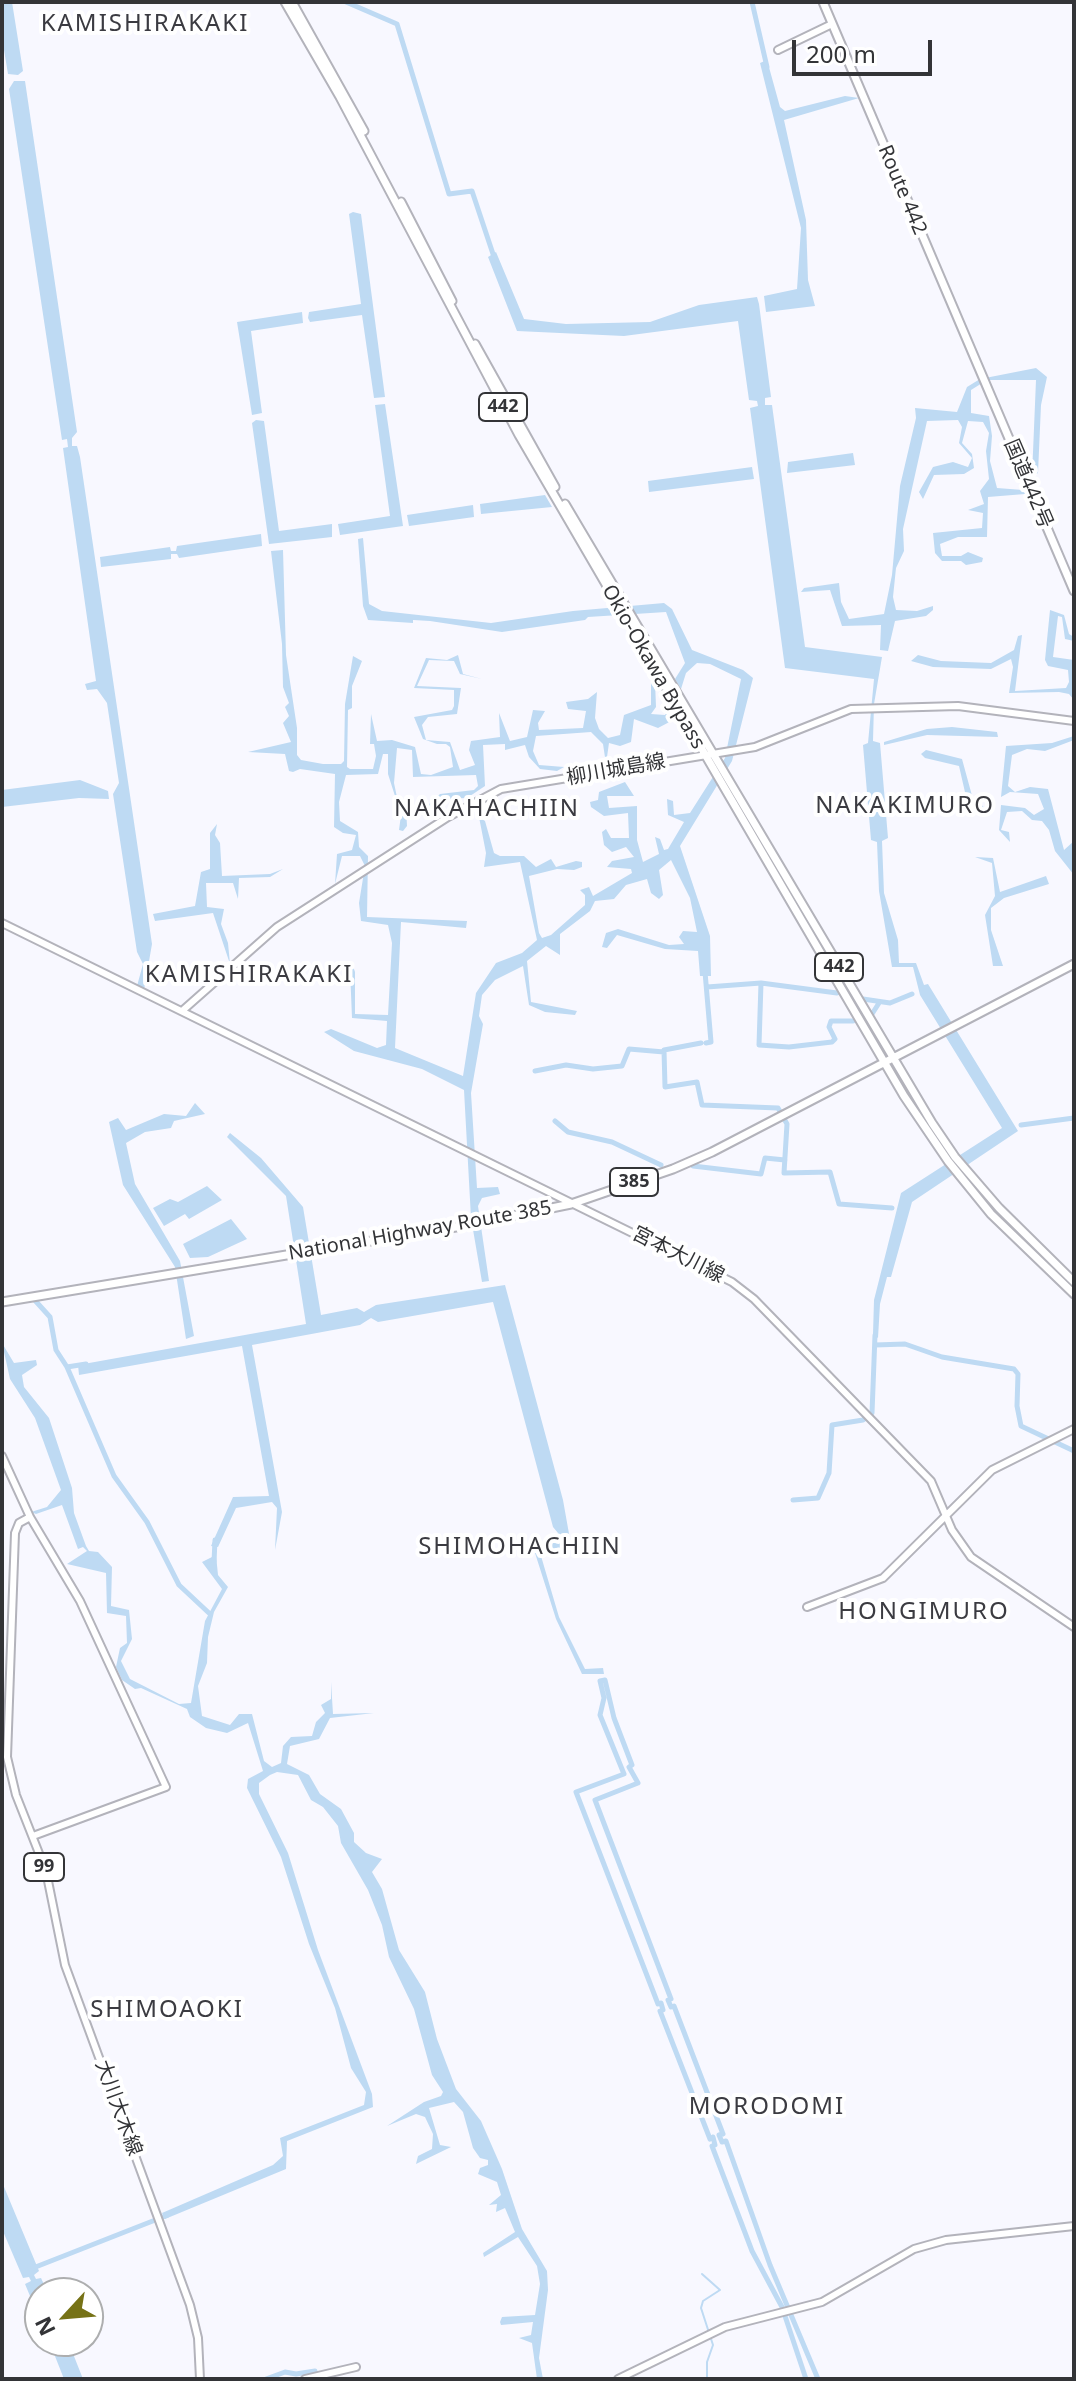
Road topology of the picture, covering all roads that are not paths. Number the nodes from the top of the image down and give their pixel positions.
1 (285, 2) edge
2 (292, 2) edge
3 (823, 2) edge
4 (832, 24) junction
5 (778, 50) dead end
6 (397, 199) junction
7 (983, 377) joint
8 (1074, 591) edge
9 (685, 714) junction
10 (1074, 721) edge
11 (715, 754) junction
12 (703, 755) junction
13 (2, 923) edge
14 (1074, 964) edge
15 (182, 1011) junction
16 (889, 1062) junction
17 (961, 1171) junction
18 (571, 1204) junction
19 (1074, 1282) edge
20 (1074, 1294) edge
21 (2, 1302) edge
22 (1074, 1429) edge
23 (2, 1456) edge
24 (945, 1515) junction
25 (30, 1517) junction
26 (807, 1607) dead end
27 (1074, 1627) edge
28 (33, 1836) junction
29 (1074, 2226) edge
30 (356, 2367) dead end
31 (200, 2379) edge
32 (305, 2379) edge
33 (618, 2379) edge

1 - 6 highway, Okio-Okawa Bypass / 442
2 - 6 highway, Okio-Okawa Bypass / 442
3 - 4 highway, Route 442
4 - 5 main road
4 - 7 highway, Route 442
6 - 9 highway, Okio-Okawa Bypass / 442
7 - 8 highway, 国道442号
9 - 11 highway, Okio-Okawa Bypass / 442
9 - 12 highway, Okio-Okawa Bypass / 442
10 - 11 main road, 柳川城島線
11 - 12 main road, 柳川城島線
11 - 16 highway, Okio-Okawa Bypass / 442
12 - 15 main road, 柳川城島線
12 - 16 highway, Okio-Okawa Bypass / 442
13 - 15 main road
14 - 16 highway, National Highway Route 385 / 385
15 - 18 main road, 宮本大川線
16 - 17 highway, Okio-Okawa Bypass / 442
16 - 18 highway, National Highway Route 385 / 385
17 - 19 highway, Okio-Okawa Bypass / 442
17 - 20 highway, Okio-Okawa Bypass / 442
18 - 21 highway, National Highway Route 385 / 385
18 - 24 main road, 宮本大川線
22 - 24 main road
23 - 25 main road, 99
24 - 26 main road
24 - 27 main road, 宮本大川線
25 - 28 main road, 大川大木線 / 99
25 - 28 main road, 99
28 - 31 main road, 大川大木線 / 99
29 - 33 main road
30 - 32 main road

